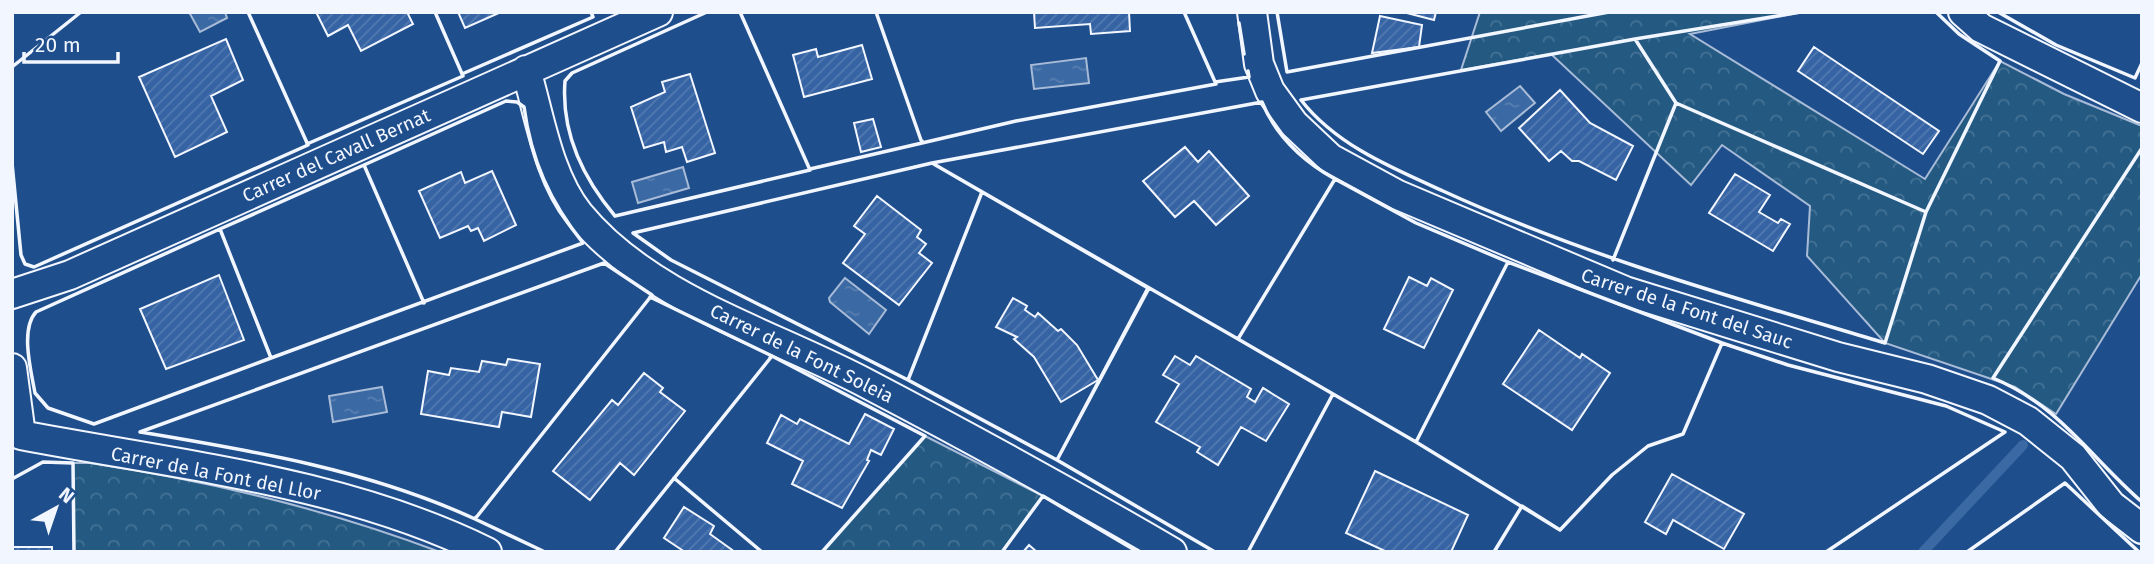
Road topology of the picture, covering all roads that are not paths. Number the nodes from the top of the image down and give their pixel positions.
1 (658, 12) edge
2 (1252, 12) edge
3 (1963, 12) edge
4 (526, 70) junction
5 (2142, 107) edge
6 (12, 294) edge
7 (12, 368) edge
8 (17, 439) edge
9 (2142, 529) edge
10 (487, 552) edge
11 (1172, 552) edge

1 - 4 street, Carrer del Cavall Bernat
2 - 9 street, Carrer de la Font del Sauc
3 - 5 street
4 - 6 street, Carrer del Cavall Bernat
4 - 11 street, Carrer de la Font Soleia
7 - 8 street
8 - 10 street, Carrer de la Font del Llor

